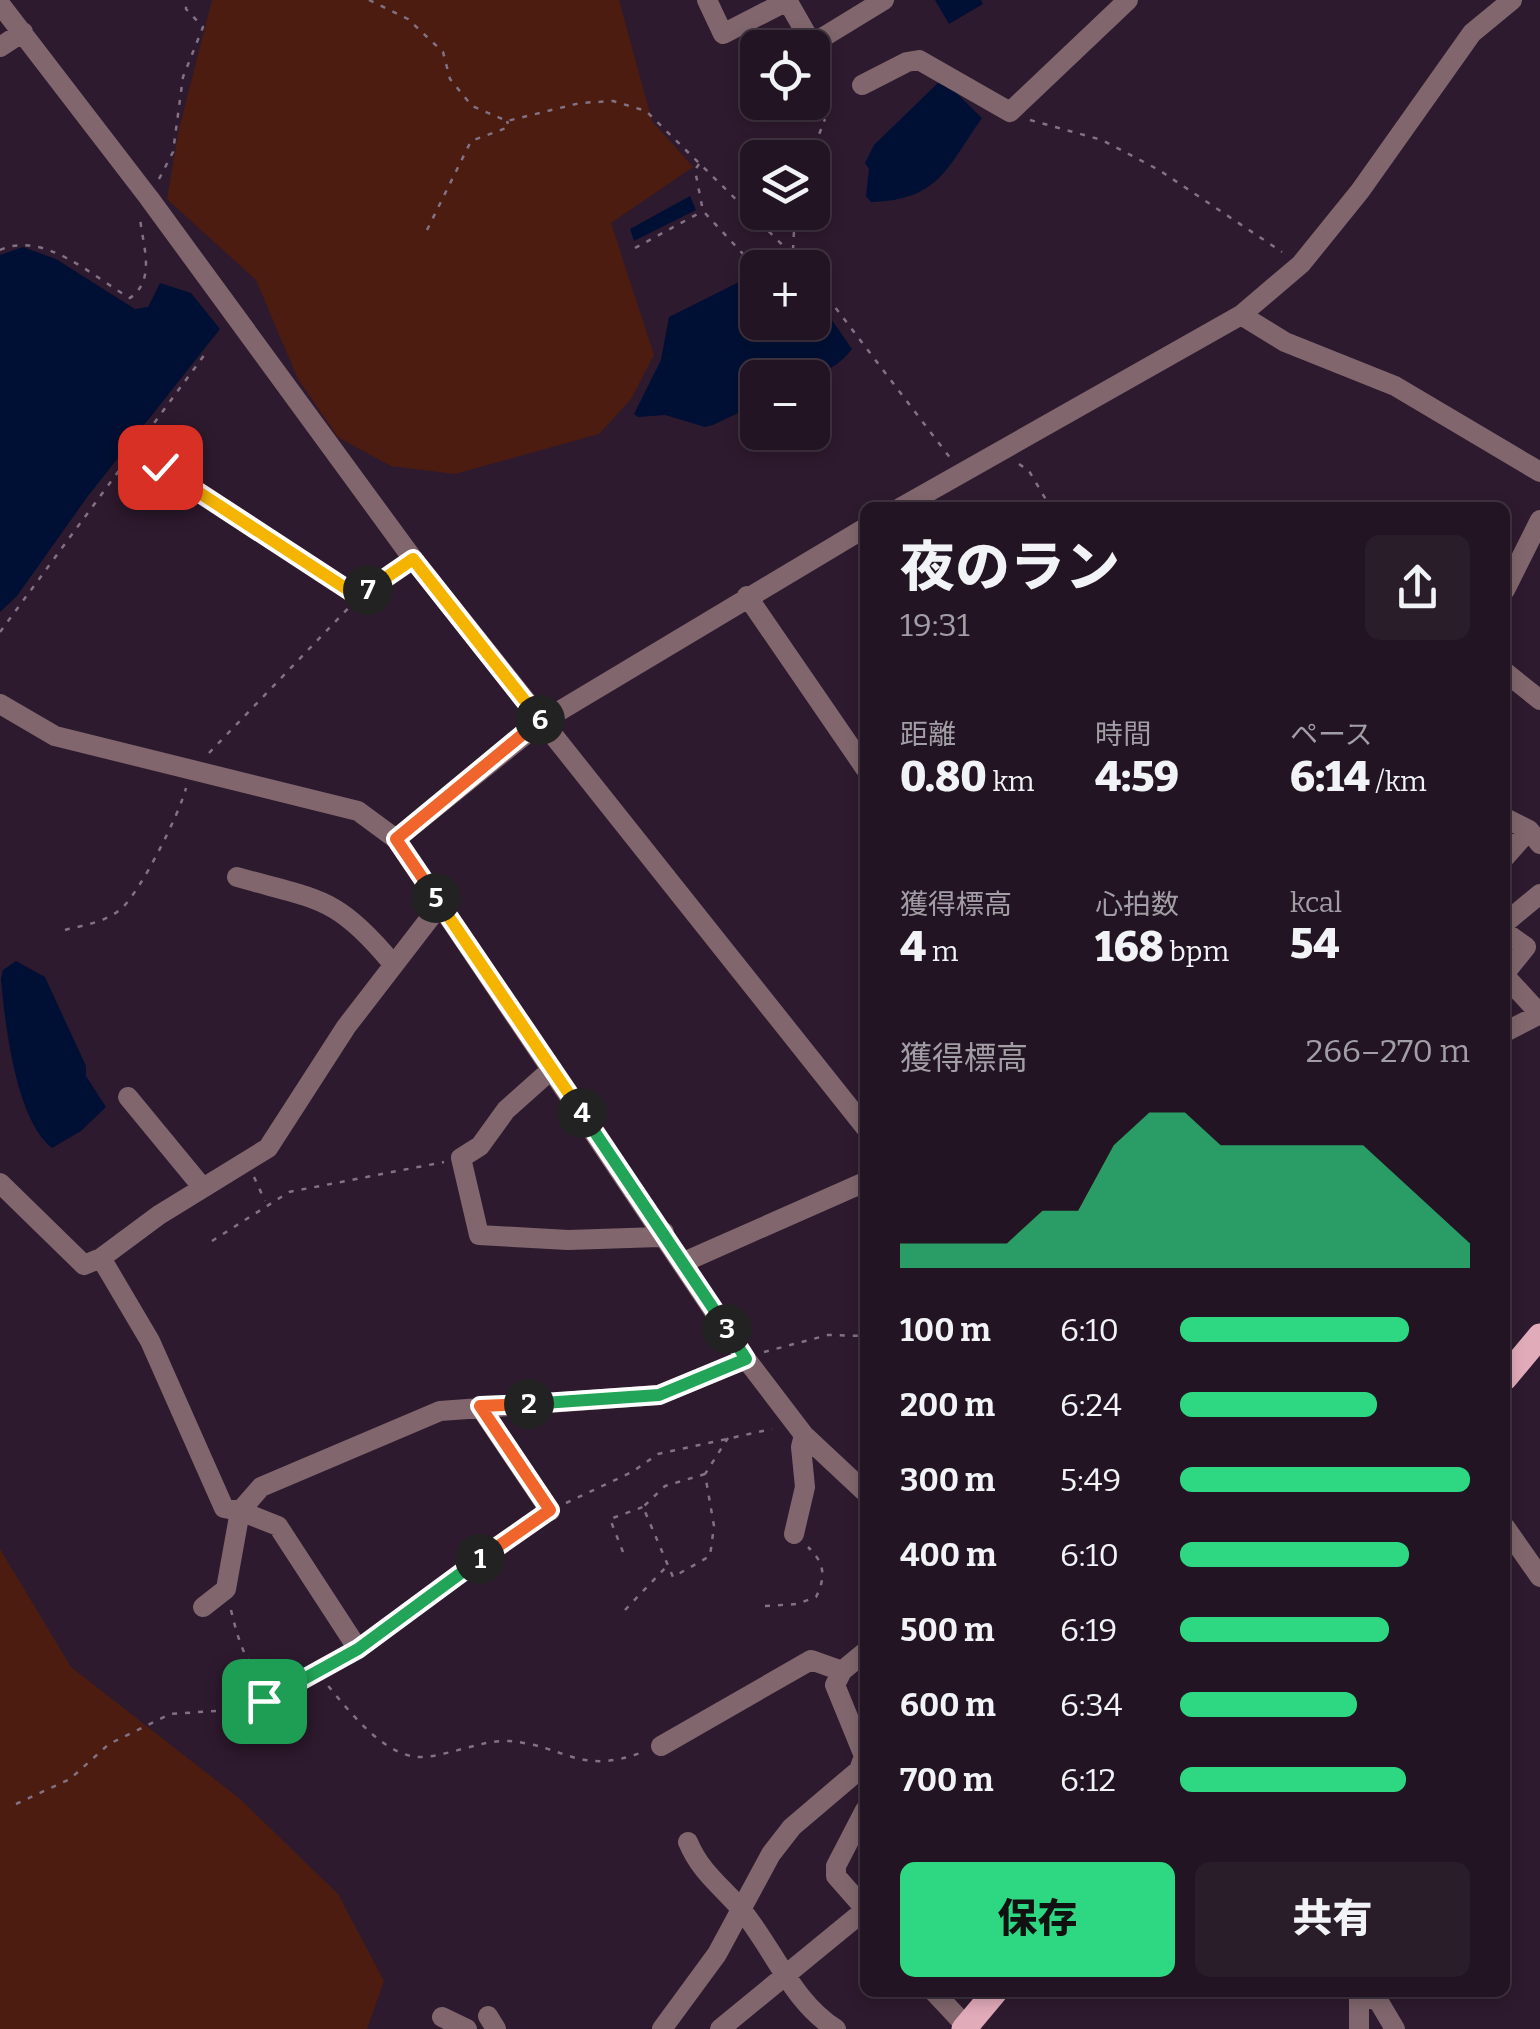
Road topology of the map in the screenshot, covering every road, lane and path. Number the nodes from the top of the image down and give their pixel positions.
1 (368, 0) edge
2 (706, 0) edge
3 (787, 0) edge
4 (884, 0) edge
5 (1128, 0) edge
6 (1512, 0) edge
7 (0, 4) edge
8 (23, 32) junction
9 (0, 48) edge
10 (862, 85) dead end
11 (1010, 112) junction
12 (507, 121) junction
13 (700, 163) junction
14 (703, 211) junction
15 (427, 230) dead end
16 (794, 230) edge
17 (636, 248) dead end
18 (792, 250) joint
19 (740, 251) edge
20 (1301, 264) junction
21 (830, 300) edge
22 (1241, 314) junction
23 (205, 354) dead end
24 (1001, 452) junction
25 (160, 467) dead end
26 (962, 472) junction
27 (1540, 472) edge
28 (910, 502) edge
29 (1047, 502) edge
30 (1540, 520) edge
31 (860, 531) edge
32 (413, 559) junction
33 (1510, 580) edge
34 (746, 596) junction
35 (359, 597) junction
36 (0, 632) edge
37 (1510, 676) edge
38 (1540, 700) edge
39 (0, 704) edge
40 (541, 722) junction
41 (860, 761) edge
42 (187, 766) junction
43 (1510, 821) edge
44 (1534, 837) edge
45 (396, 839) junction
46 (1510, 854) edge
47 (237, 877) dead end
48 (1540, 894) edge
49 (440, 905) junction
50 (1510, 918) edge
51 (64, 930) dead end
52 (1510, 936) edge
53 (392, 962) junction
54 (1510, 968) edge
55 (1510, 980) edge
56 (1540, 1014) edge
57 (1510, 1029) edge
58 (552, 1069) junction
59 (128, 1097) dead end
60 (860, 1120) edge
61 (461, 1158) junction
62 (247, 1162) junction
63 (0, 1182) edge
64 (860, 1184) edge
65 (204, 1188) junction
66 (266, 1204) junction
67 (664, 1232) junction
68 (212, 1240) dead end
69 (100, 1258) junction
70 (684, 1262) junction
71 (860, 1336) edge
72 (1540, 1336) edge
73 (746, 1359) junction
74 (1510, 1372) edge
75 (480, 1406) junction
76 (799, 1426) junction
77 (728, 1437) junction
78 (706, 1474) junction
79 (860, 1487) edge
80 (644, 1507) junction
81 (550, 1510) junction
82 (240, 1511) junction
83 (794, 1534) joint
84 (1510, 1534) edge
85 (623, 1552) dead end
86 (668, 1565) junction
87 (1540, 1577) edge
88 (226, 1589) junction
89 (202, 1606) dead end
90 (766, 1606) dead end
91 (625, 1610) dead end
92 (358, 1649) junction
93 (860, 1656) edge
94 (842, 1672) junction
95 (318, 1674) junction
96 (276, 1694) junction
97 (661, 1746) joint
98 (860, 1746) edge
99 (860, 1767) edge
100 (839, 1787) junction
101 (860, 1803) edge
102 (16, 1804) dead end
103 (860, 1817) edge
104 (688, 1842) dead end
105 (860, 1904) edge
106 (741, 1909) junction
107 (860, 1914) edge
108 (787, 1975) junction
109 (938, 1997) edge
110 (991, 1997) edge
111 (1359, 1997) edge
112 (1369, 1997) edge
113 (442, 2017) dead end
114 (809, 2023) edge
115 (966, 2028) edge
116 (467, 2029) edge
117 (662, 2029) edge
118 (720, 2029) edge
119 (836, 2029) edge
120 (1359, 2029) edge
121 (1395, 2029) edge

1 - 12 path
2 - 3 street
3 - 4 street
5 - 11 street
6 - 20 street
7 - 8 street
8 - 9 street
8 - 32 street
10 - 11 street
11 - 20 path
12 - 13 path
12 - 15 path
13 - 14 path
13 - 18 path
14 - 17 path
14 - 19 path
16 - 18 path
20 - 22 street
21 - 26 path
22 - 24 street
22 - 27 street
23 - 36 path
24 - 26 street
24 - 29 path
25 - 35 path
26 - 28 street
30 - 33 street
31 - 34 street
32 - 35 path
32 - 40 street
34 - 40 street
34 - 41 street
35 - 42 path
37 - 38 street
39 - 42 street
40 - 45 street
40 - 60 street
42 - 45 street
42 - 51 path
43 - 44 street
44 - 46 street
45 - 49 street
47 - 53 street
48 - 50 street
49 - 53 street
49 - 58 street
52 - 54 street
53 - 62 street
55 - 56 street
56 - 57 street
58 - 61 street
58 - 67 street
59 - 65 street
61 - 66 path
61 - 67 street
62 - 65 street
62 - 66 path
63 - 69 street
64 - 70 street
65 - 69 street
66 - 68 path
67 - 70 street
69 - 82 street
70 - 73 street
71 - 73 path
72 - 74 main road
73 - 75 street
73 - 76 street
75 - 81 street
75 - 82 street
76 - 77 path
76 - 79 street
76 - 83 street
77 - 78 path
77 - 81 path
78 - 80 path
78 - 86 path
80 - 85 path
80 - 86 path
81 - 92 path
82 - 88 street
82 - 92 street
83 - 90 path
84 - 87 street
86 - 91 path
88 - 89 street
88 - 96 path
92 - 95 path
93 - 94 street
94 - 97 street
94 - 98 street
95 - 96 path
95 - 97 path
96 - 102 path
99 - 100 street
100 - 101 street
100 - 106 street
103 - 105 street
104 - 106 street
106 - 108 street
106 - 117 street
107 - 108 street
108 - 114 street
108 - 118 street
109 - 115 street
110 - 115 main road
111 - 120 street
112 - 121 street
113 - 116 street
114 - 119 street

